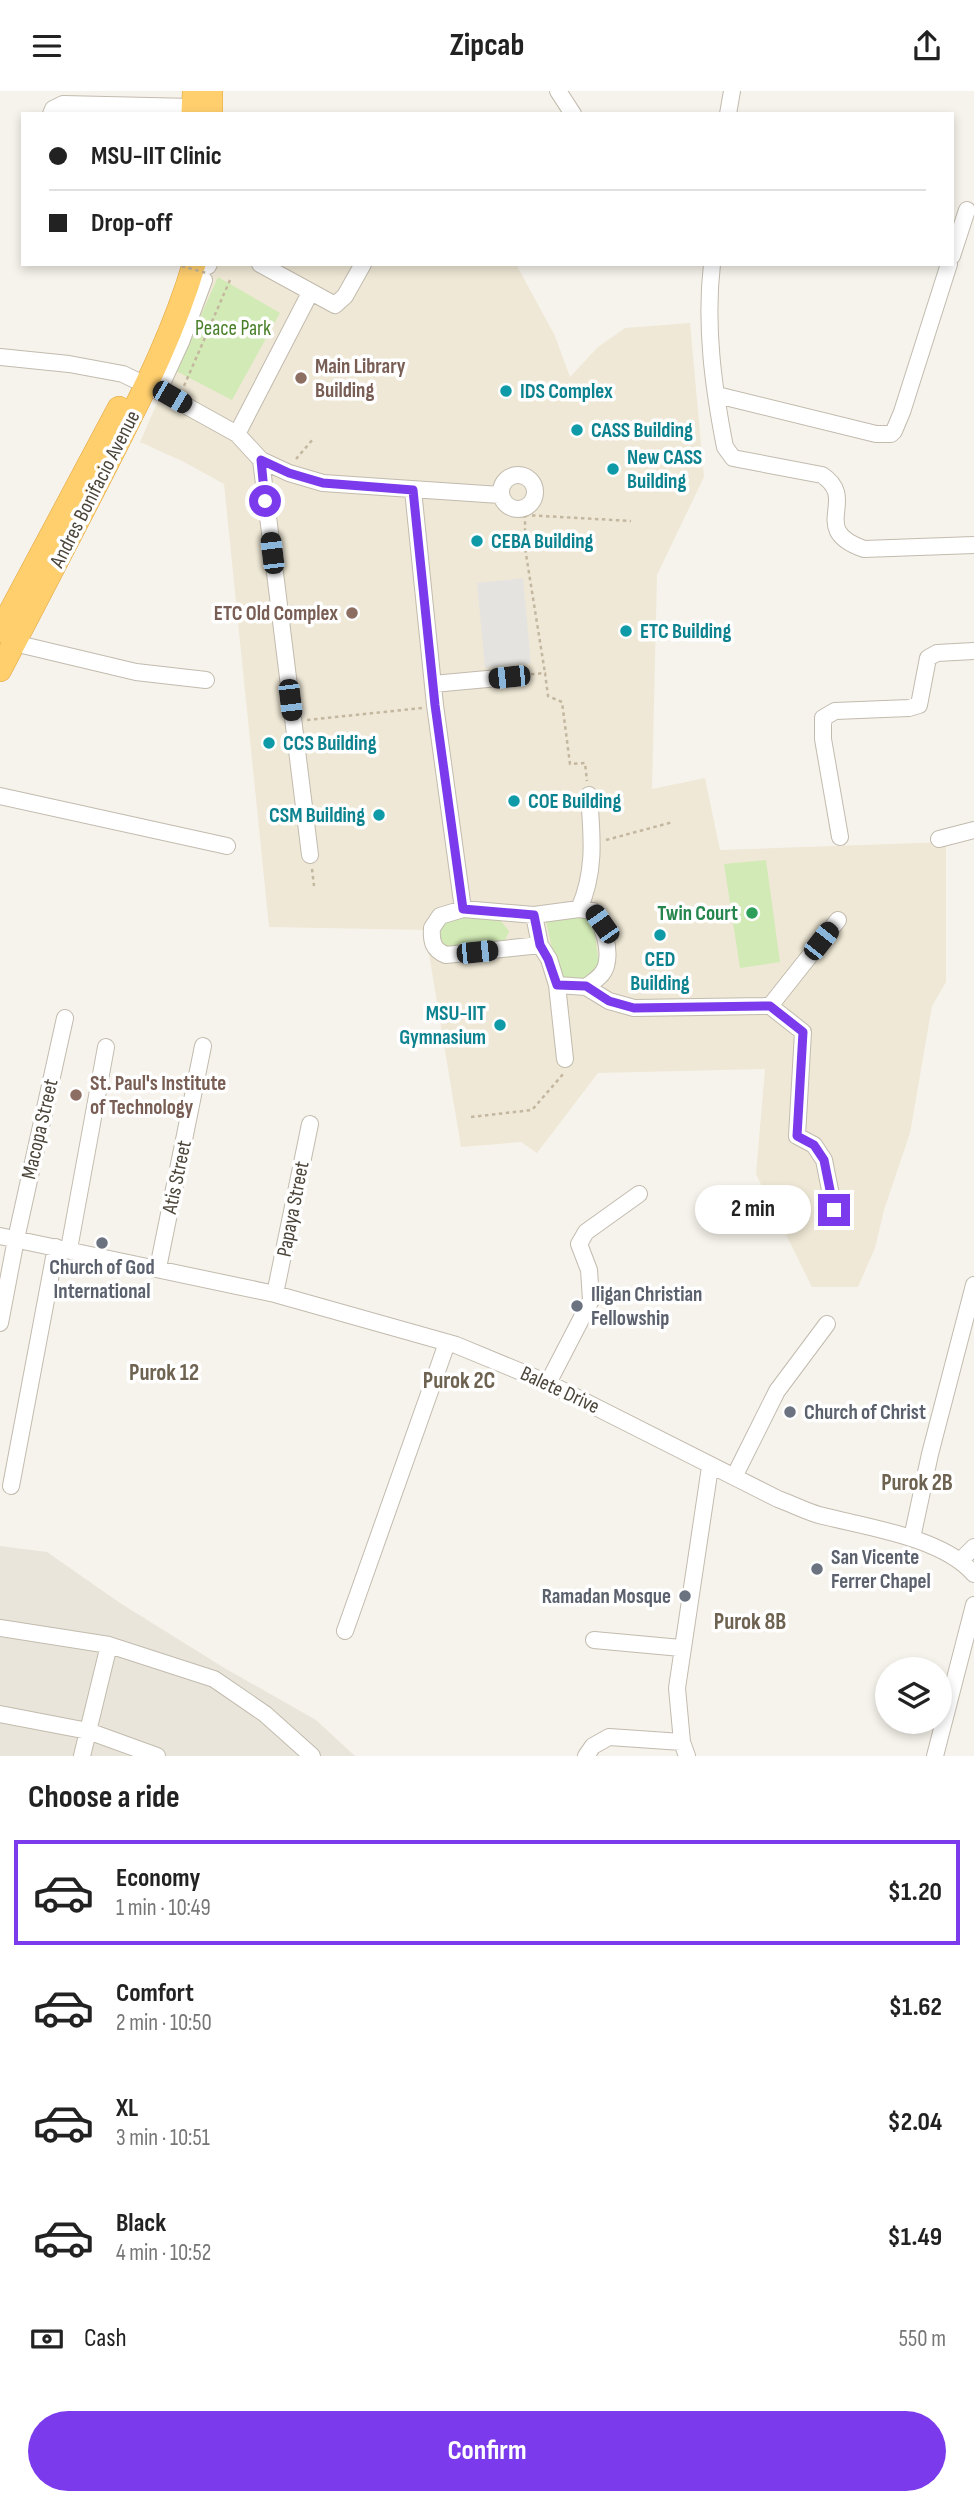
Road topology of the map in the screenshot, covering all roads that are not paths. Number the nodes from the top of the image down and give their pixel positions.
1 (211, 91) edge
2 (558, 91) edge
3 (732, 91) edge
4 (198, 106) edge
5 (52, 112) edge
6 (572, 112) edge
7 (728, 112) edge
8 (964, 209) edge
9 (954, 248) edge
10 (167, 266) edge
11 (263, 266) edge
12 (362, 266) edge
13 (712, 266) edge
14 (948, 266) edge
15 (204, 270) edge
16 (310, 293) junction
17 (0, 357) edge
18 (149, 381) junction
19 (717, 395) junction
20 (237, 434) junction
21 (261, 460) junction
22 (413, 490) junction
23 (501, 502) road end
24 (974, 545) edge
25 (7, 637) edge
26 (974, 651) edge
27 (0, 670) edge
28 (509, 677) road end
29 (206, 680) dead end
30 (433, 684) junction
31 (589, 795) dead end
32 (0, 796) edge
33 (974, 830) edge
34 (840, 837) dead end
35 (939, 839) dead end
36 (227, 846) dead end
37 (310, 855) dead end
38 (463, 909) junction
39 (579, 909) junction
40 (534, 915) junction
41 (838, 920) dead end
42 (540, 945) junction
43 (557, 985) junction
44 (586, 986) junction
45 (770, 1006) junction
46 (65, 1018) dead end
47 (203, 1046) dead end
48 (106, 1047) dead end
49 (565, 1059) road end
50 (310, 1124) dead end
51 (639, 1194) dead end
52 (834, 1210) dead end
53 (8, 1238) edge
54 (62, 1248) junction
55 (158, 1268) junction
56 (974, 1285) edge
57 (275, 1294) junction
58 (0, 1323) edge
59 (827, 1324) dead end
60 (447, 1343) junction
61 (548, 1383) junction
62 (710, 1467) junction
63 (734, 1477) junction
64 (11, 1486) dead end
65 (912, 1538) junction
66 (974, 1547) edge
67 (960, 1561) junction
68 (974, 1574) edge
69 (974, 1605) edge
70 (0, 1628) edge
71 (345, 1631) dead end
72 (594, 1640) dead end
73 (109, 1645) junction
74 (681, 1648) junction
75 (0, 1714) edge
76 (88, 1731) junction
77 (685, 1749) edge
78 (82, 1756) edge
79 (157, 1756) edge
80 (312, 1756) edge
81 (586, 1756) edge
82 (935, 1756) edge

1 - 4 highway
2 - 6 street
3 - 7 street
4 - 5 street
8 - 9 street
10 - 18 highway, Andres Bonifacio Avenue
11 - 16 street
12 - 16 street
13 - 19 street
14 - 19 street
15 - 18 highway, Andres Bonifacio Avenue
16 - 20 street
17 - 18 street
18 - 20 street
18 - 25 highway, Andres Bonifacio Avenue
19 - 24 street
20 - 21 street
21 - 22 street
21 - 37 street
22 - 23 street
22 - 30 street
25 - 27 highway, Andres Bonifacio Avenue
25 - 29 street
26 - 34 street
28 - 30 street
30 - 38 street
31 - 39 street
32 - 36 street
33 - 35 street
38 - 40 street
38 - 42 street
39 - 40 street
39 - 44 street
40 - 42 street
41 - 45 street
42 - 43 street
43 - 44 street
43 - 49 street
44 - 45 street
45 - 52 street
46 - 53 street, Macopa Street
47 - 55 street, Atis Street
48 - 54 street
50 - 57 street, Papaya Street
51 - 61 street
53 - 54 street, Balete Drive
53 - 58 street, Macopa Street
54 - 55 street, Balete Drive
54 - 64 street
55 - 57 street, Balete Drive
56 - 65 street
57 - 60 street, Balete Drive
59 - 63 street
60 - 61 street, Balete Drive
60 - 71 street
61 - 62 street, Balete Drive
62 - 63 street, Balete Drive
62 - 74 street
63 - 65 street, Balete Drive
65 - 67 street, Balete Drive
66 - 67 street
67 - 68 street, Balete Drive
69 - 82 street
70 - 73 street
72 - 74 street
73 - 76 street
73 - 80 street
74 - 77 street
75 - 76 street
76 - 78 street
76 - 79 street
77 - 81 street

